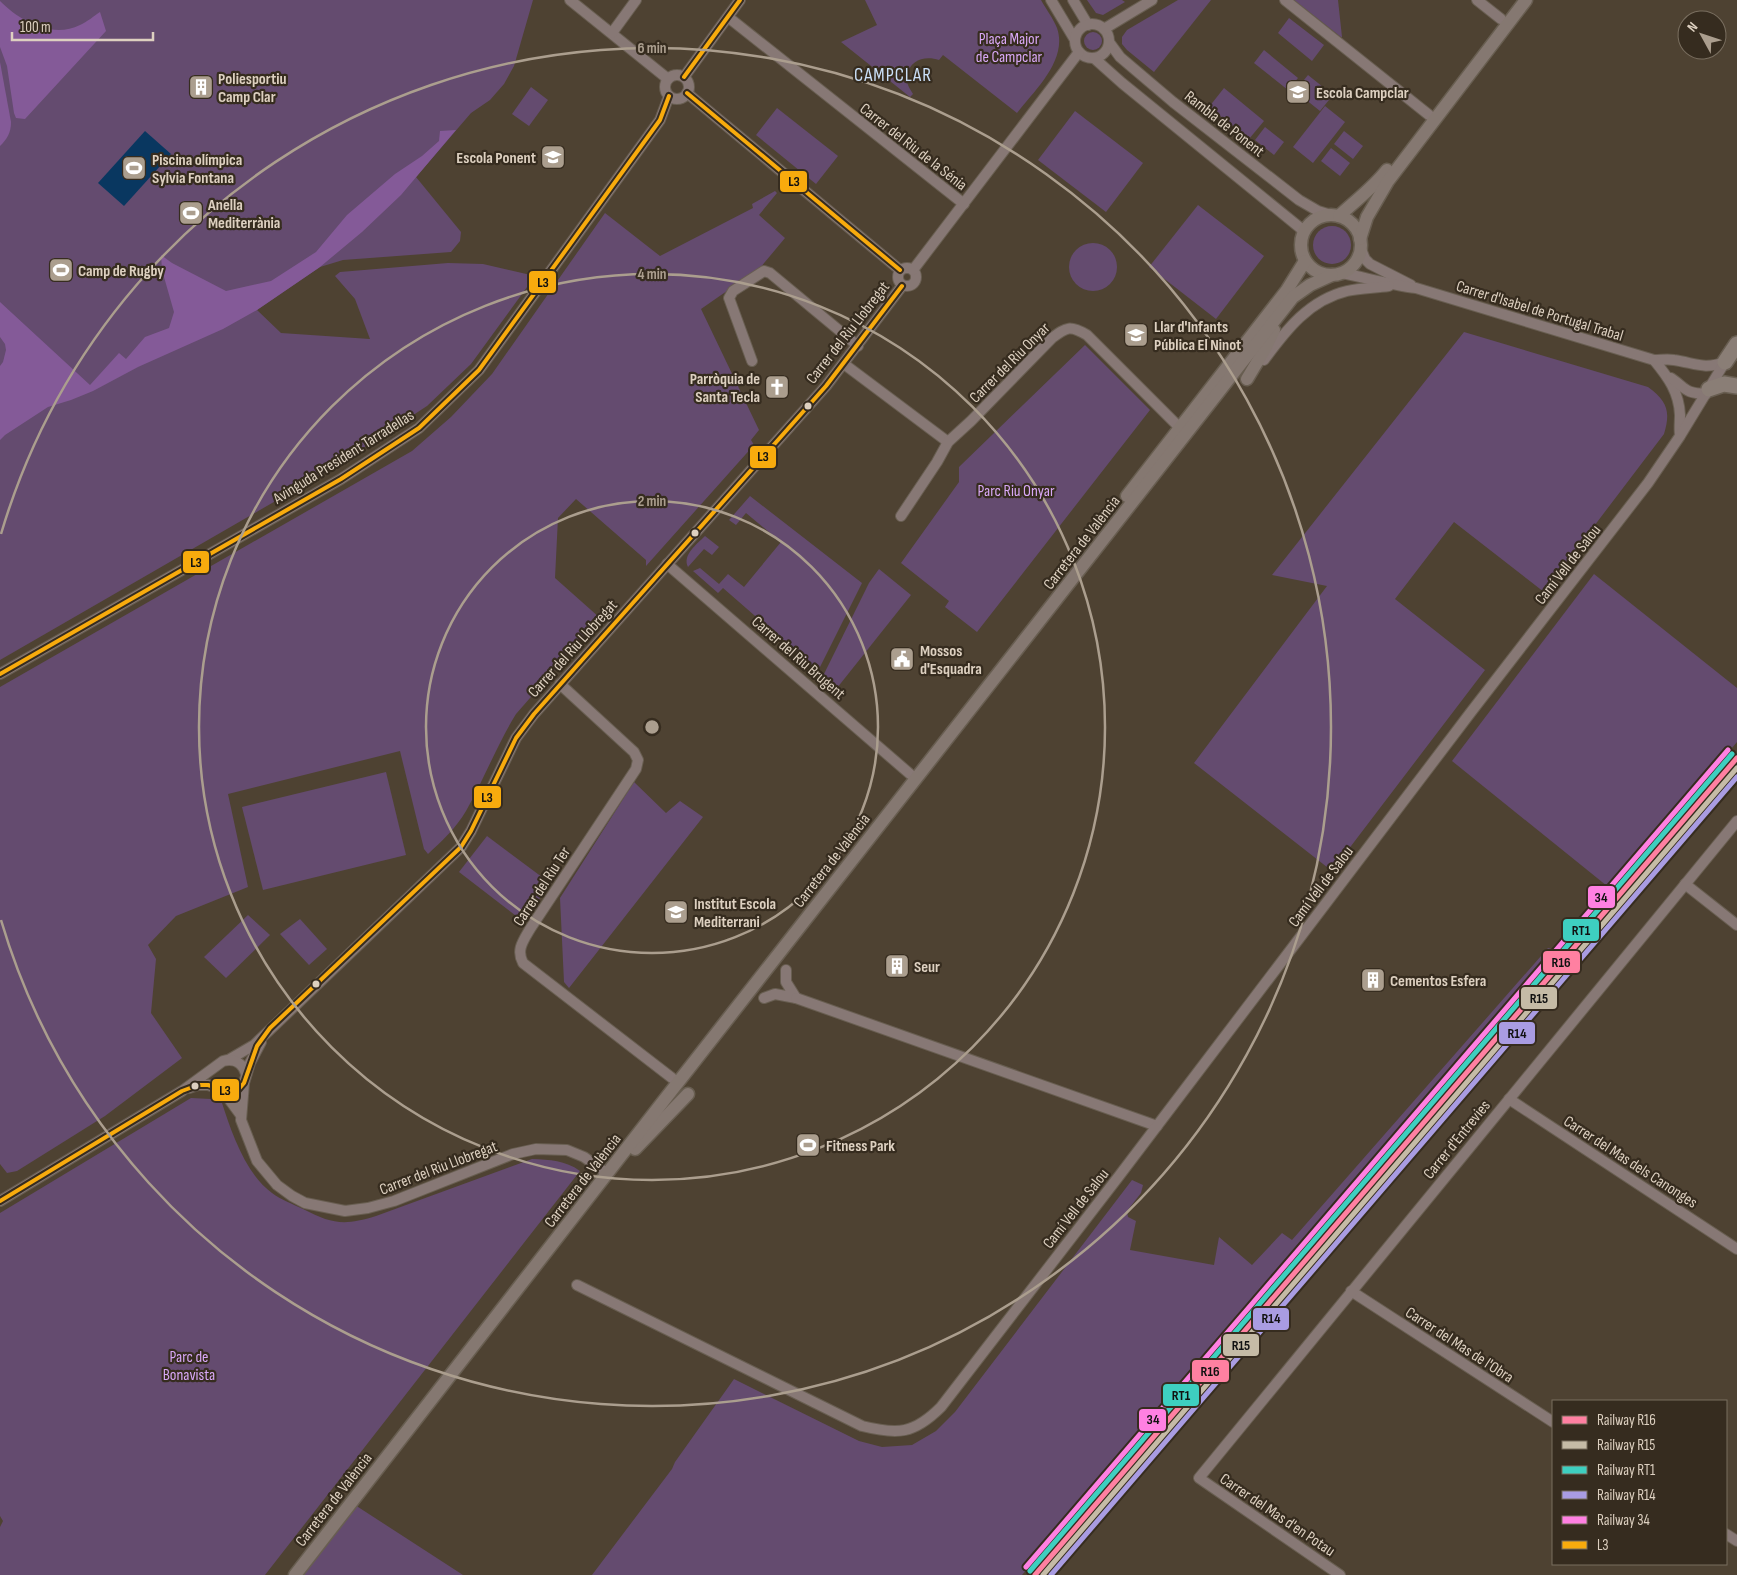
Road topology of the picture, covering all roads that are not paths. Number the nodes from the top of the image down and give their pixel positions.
1 (570, 0) edge
2 (636, 0) edge
3 (740, 0) edge
4 (1051, 0) edge
5 (1073, 0) edge
6 (1152, 0) edge
7 (1286, 0) edge
8 (1477, 0) edge
9 (1516, 0) edge
10 (1526, 0) edge
11 (728, 17) junction
12 (1501, 19) junction
13 (1088, 25) junction
14 (1104, 28) junction
15 (612, 33) junction
16 (1075, 40) junction
17 (1109, 42) junction
18 (1080, 52) junction
19 (1094, 58) junction
20 (684, 77) junction
21 (668, 79) junction
22 (687, 93) junction
23 (669, 96) junction
24 (1429, 115) junction
25 (964, 204) junction
26 (1334, 215) junction
27 (1304, 231) junction
28 (1360, 244) junction
29 (1305, 261) junction
30 (900, 270) junction
31 (913, 270) junction
32 (1337, 274) junction
33 (902, 286) junction
34 (1394, 286) junction
35 (1416, 288) junction
36 (1276, 320) junction
37 (1737, 344) edge
38 (858, 346) junction
39 (1654, 360) junction
40 (752, 361) dead end
41 (1725, 362) junction
42 (844, 364) junction
43 (1691, 364) junction
44 (1666, 374) junction
45 (1247, 379) joint
46 (1737, 386) edge
47 (1708, 390) junction
48 (1180, 428) junction
49 (1680, 436) junction
50 (948, 442) junction
51 (901, 516) dead end
52 (667, 564) junction
53 (0, 674) edge
54 (560, 684) junction
55 (910, 774) junction
56 (1737, 820) edge
57 (1685, 884) junction
58 (1737, 925) edge
59 (786, 970) dead end
60 (764, 998) dead end
61 (796, 998) junction
62 (270, 1028) junction
63 (230, 1059) junction
64 (216, 1066) junction
65 (672, 1078) junction
66 (245, 1079) junction
67 (221, 1089) junction
68 (182, 1091) junction
69 (688, 1094) dead end
70 (1509, 1099) junction
71 (240, 1114) junction
72 (1157, 1126) junction
73 (601, 1169) junction
74 (586, 1200) junction
75 (0, 1201) edge
76 (1737, 1249) edge
77 (577, 1285) dead end
78 (1351, 1291) junction
79 (1552, 1421) edge
80 (1199, 1478) joint
81 (285, 1575) edge
82 (295, 1575) edge
83 (1340, 1575) edge

1 - 15 street
2 - 15 street
3 - 11 street
4 - 16 street
5 - 13 street
6 - 14 street
7 - 24 street
8 - 12 street
9 - 12 main road
10 - 28 main road
11 - 20 street
11 - 25 street, Carrer del Riu de la Sénia
12 - 24 main road
13 - 14 street
13 - 16 street
14 - 17 street
15 - 21 street
16 - 18 street
17 - 19 street
17 - 26 street, Rambla de Ponent
18 - 19 street
18 - 25 street
19 - 27 street, Rambla de Ponent
20 - 21 street
20 - 22 street
21 - 23 street
22 - 23 street
22 - 30 street
23 - 53 street, Avinguda President Tarradellas
24 - 26 main road
25 - 31 street
26 - 27 main road
26 - 28 main road
27 - 29 main road
28 - 32 main road
28 - 35 street, Carrer d'Isabel de Portugal Trabal
29 - 32 main road
29 - 48 main road, Carretera de València
30 - 31 street
30 - 33 street
31 - 33 street
32 - 34 street, Carrer d'Isabel de Portugal Trabal
32 - 36 main road, Carretera de València
33 - 38 street, Carrer del Riu Llobregat
34 - 35 street, Carrer d'Isabel de Portugal Trabal
34 - 45 street
35 - 39 street, Carrer d'Isabel de Portugal Trabal
36 - 45 main road
36 - 74 main road, Carretera de València
37 - 41 highway
38 - 40 street
38 - 42 street, Carrer del Riu Llobregat
39 - 43 street, Carrer d'Isabel de Portugal Trabal
39 - 44 street
41 - 43 street, Carrer d'Isabel de Portugal Trabal
41 - 47 street, Camí Vell de Salou
42 - 50 street
42 - 52 street, Carrer del Riu Llobregat
43 - 47 street
44 - 47 street
44 - 49 street
46 - 47 highway
47 - 49 street, Camí Vell de Salou
48 - 50 street, Carrer del Riu Onyar
48 - 55 main road, Carretera de València
49 - 72 street, Camí Vell de Salou
50 - 51 street, Carrer del Riu Onyar
52 - 54 street, Carrer del Riu Llobregat
52 - 55 street, Carrer del Riu Brugent
54 - 62 street, Carrer del Riu Llobregat
54 - 65 street, Carrer del Riu Ter
55 - 65 main road, Carretera de València
56 - 57 street, Carrer d'Entrevies
57 - 58 street
57 - 70 street, Carrer d'Entrevies
59 - 61 street
60 - 61 street
61 - 72 street
62 - 63 street, Carrer del Riu Llobregat
62 - 66 street, Carrer del Riu Llobregat
63 - 64 street
63 - 66 street
64 - 67 street
64 - 68 street
65 - 73 main road, Carretera de València
66 - 67 street
66 - 71 street, Carrer del Riu Llobregat
67 - 68 street
67 - 71 street, Carrer del Riu Llobregat
68 - 75 street
69 - 74 main road
70 - 76 street, Carrer del Mas dels Canonges
70 - 78 street, Carrer d'Entrevies
71 - 73 street, Carrer del Riu Llobregat
72 - 77 street, Camí Vell de Salou
73 - 81 main road, Carretera de València
74 - 82 main road, Carretera de València
78 - 79 street, Carrer del Mas de l'Obra
78 - 80 street, Carrer d'Entrevies
80 - 83 street, Carrer del Mas d'en Potau

